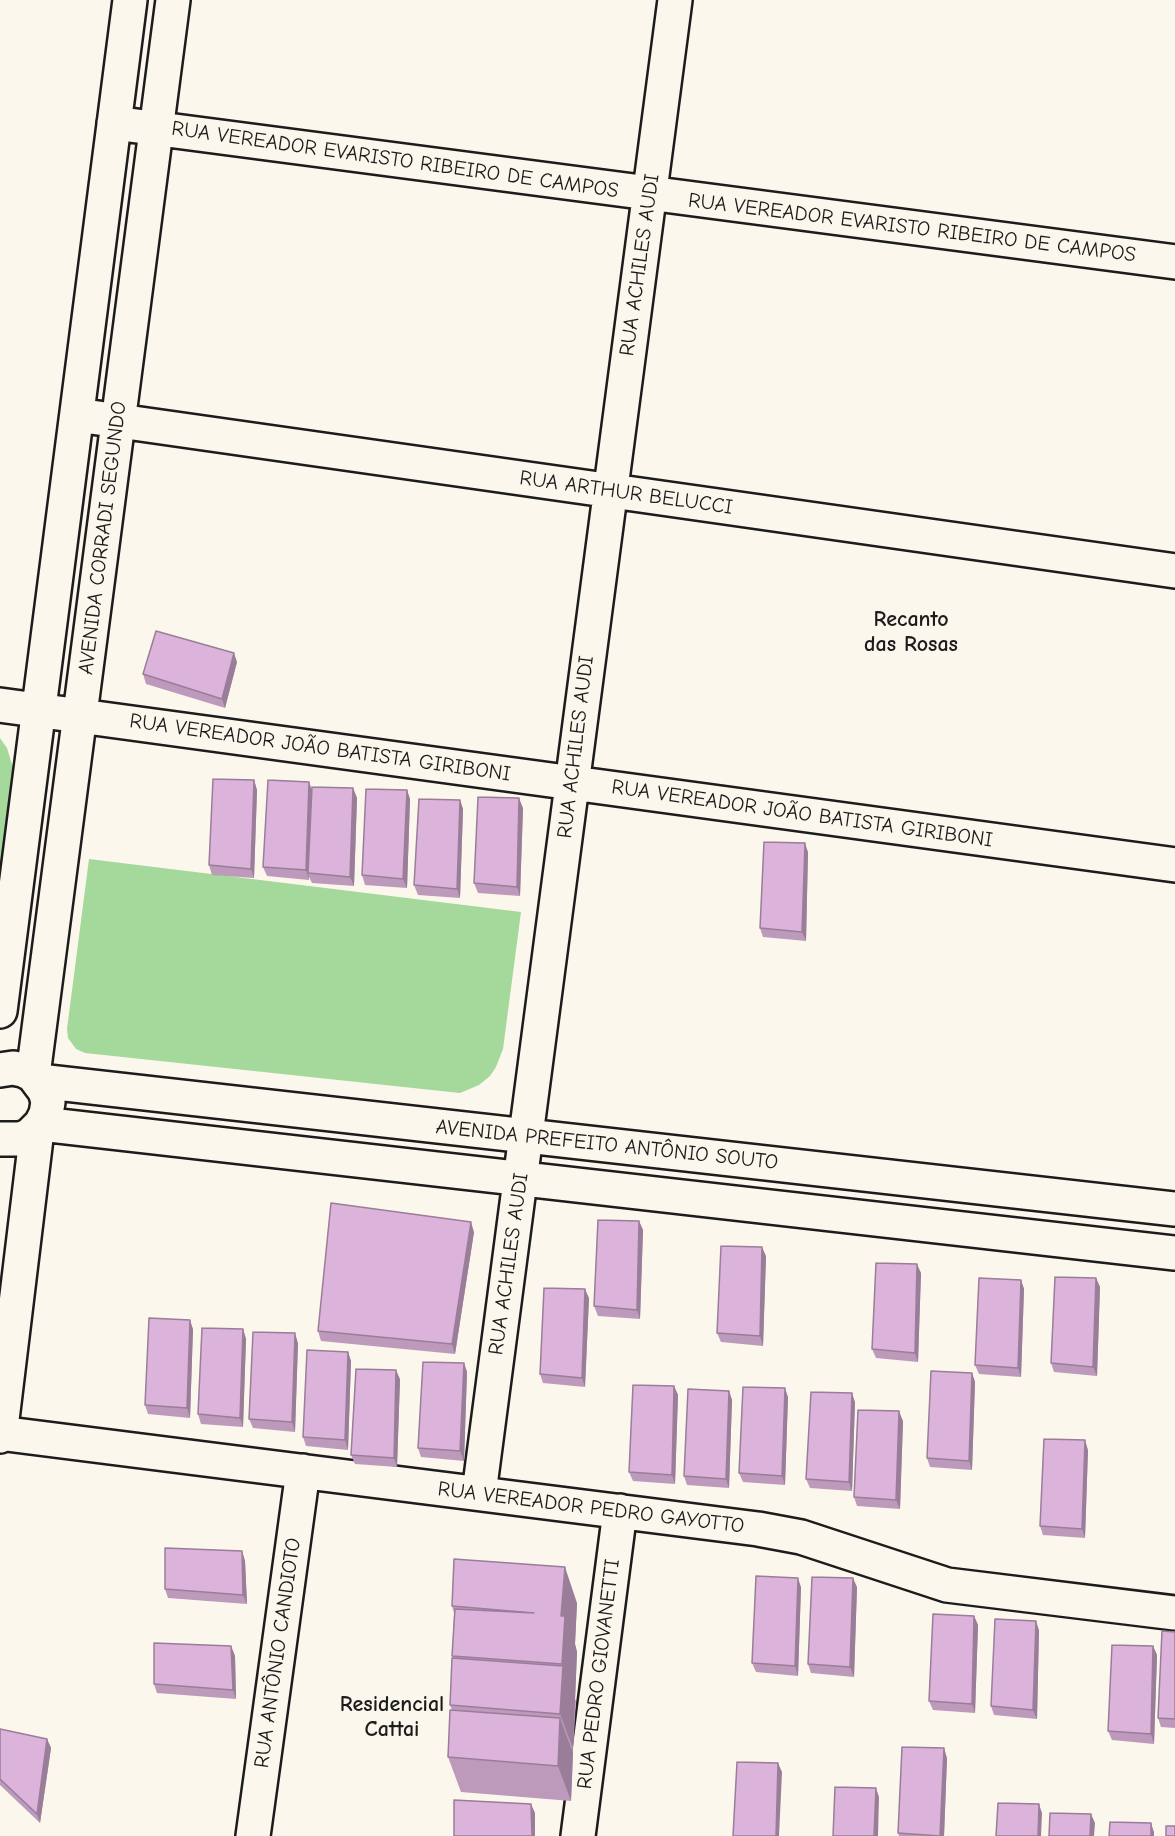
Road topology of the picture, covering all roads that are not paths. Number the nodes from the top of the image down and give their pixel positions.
1 (130, 0) edge
2 (173, 0) edge
3 (675, 0) edge
4 (114, 123) junction
5 (156, 128) junction
6 (649, 193) junction
7 (1175, 262) edge
8 (77, 415) junction
9 (118, 421) junction
10 (609, 490) junction
11 (1175, 571) edge
12 (0, 705) edge
13 (40, 710) junction
14 (80, 716) junction
15 (572, 783) junction
16 (1175, 866) edge
17 (0, 1011) edge
18 (0, 1070) edge
19 (36, 1078) junction
20 (39, 1127) junction
21 (526, 1136) junction
22 (0, 1139) edge
23 (521, 1179) junction
24 (1175, 1209) edge
25 (1175, 1253) edge
26 (0, 1434) edge
27 (303, 1471) junction
28 (479, 1493) junction
29 (620, 1511) junction
30 (1175, 1613) edge
31 (253, 1836) edge
32 (578, 1836) edge

1 - 4 street, AVENIDA CORRADI SEGUNDO
2 - 5 street, AVENIDA CORRADI SEGUNDO
3 - 6 street, RUA ACHILES AUDI
4 - 5 street, RUA VEREADOR EVARISTO RIBEIRO DE CAMPOS
4 - 8 street, AVENIDA CORRADI SEGUNDO
5 - 6 street, RUA VEREADOR EVARISTO RIBEIRO DE CAMPOS
5 - 9 street, AVENIDA CORRADI SEGUNDO
6 - 7 street, RUA VEREADOR EVARISTO RIBEIRO DE CAMPOS
6 - 10 street, RUA ACHILES AUDI
8 - 9 street, RUA ARTHUR BELUCCI
8 - 13 street, AVENIDA CORRADI SEGUNDO
9 - 10 street, RUA ARTHUR BELUCCI
9 - 14 street, AVENIDA CORRADI SEGUNDO
10 - 11 street, RUA ARTHUR BELUCCI
10 - 15 street, RUA ACHILES AUDI
12 - 13 street, RUA VEREADOR JOÃO BATISTA GIRIBONI
13 - 14 street, RUA VEREADOR JOÃO BATISTA GIRIBONI
13 - 17 street, AVENIDA CORRADI SEGUNDO
14 - 15 street, RUA VEREADOR JOÃO BATISTA GIRIBONI
14 - 19 street, AVENIDA CORRADI SEGUNDO
15 - 16 street, RUA VEREADOR JOÃO BATISTA GIRIBONI
15 - 21 street, RUA ACHILES AUDI
18 - 19 street, AVENIDA PREFEITO ANTÔNIO SOUTO
19 - 20 street
19 - 21 street, AVENIDA PREFEITO ANTÔNIO SOUTO
20 - 22 street
20 - 23 street, AVENIDA PREFEITO ANTÔNIO SOUTO
20 - 26 street
21 - 23 street, RUA ACHILES AUDI
21 - 24 street, AVENIDA PREFEITO ANTÔNIO SOUTO
23 - 25 street, AVENIDA PREFEITO ANTÔNIO SOUTO
23 - 28 street, RUA ACHILES AUDI
26 - 27 street, RUA VEREADOR PEDRO GAYOTTO
27 - 28 street, RUA VEREADOR PEDRO GAYOTTO
27 - 31 street, RUA ANTÔNIO CANDIOTO
28 - 29 street, RUA VEREADOR PEDRO GAYOTTO
29 - 30 street, RUA VEREADOR PEDRO GAYOTTO
29 - 32 street, RUA PEDRO GIOVANETTI

